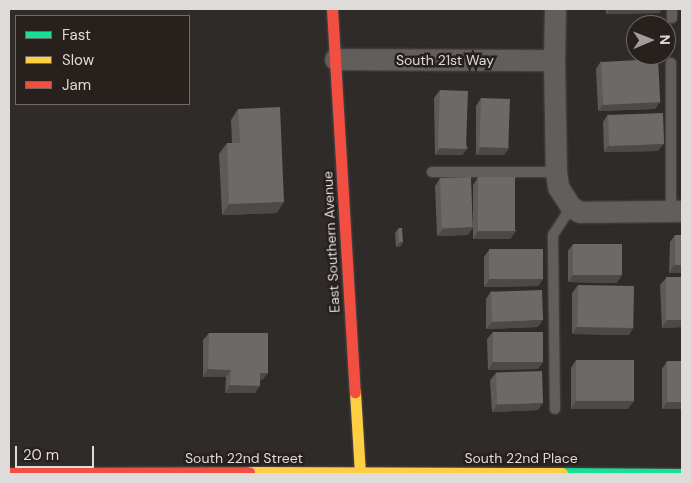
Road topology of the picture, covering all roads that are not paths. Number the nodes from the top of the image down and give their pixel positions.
1 (332, 9) edge
2 (555, 9) edge
3 (336, 59) junction
4 (554, 60) junction
5 (671, 65) edge
6 (432, 172) dead end
7 (556, 172) junction
8 (571, 207) junction
9 (677, 211) edge
10 (554, 408) dead end
11 (9, 473) edge
12 (360, 473) edge
13 (682, 474) edge

1 - 3 street, East Southern Avenue
2 - 4 street
3 - 4 street, South 21st Way
3 - 12 street, East Southern Avenue
4 - 7 street
5 - 9 lane
6 - 7 lane
7 - 8 street
8 - 9 street
8 - 10 lane
11 - 12 street, South 22nd Street
12 - 13 street, South 22nd Place

